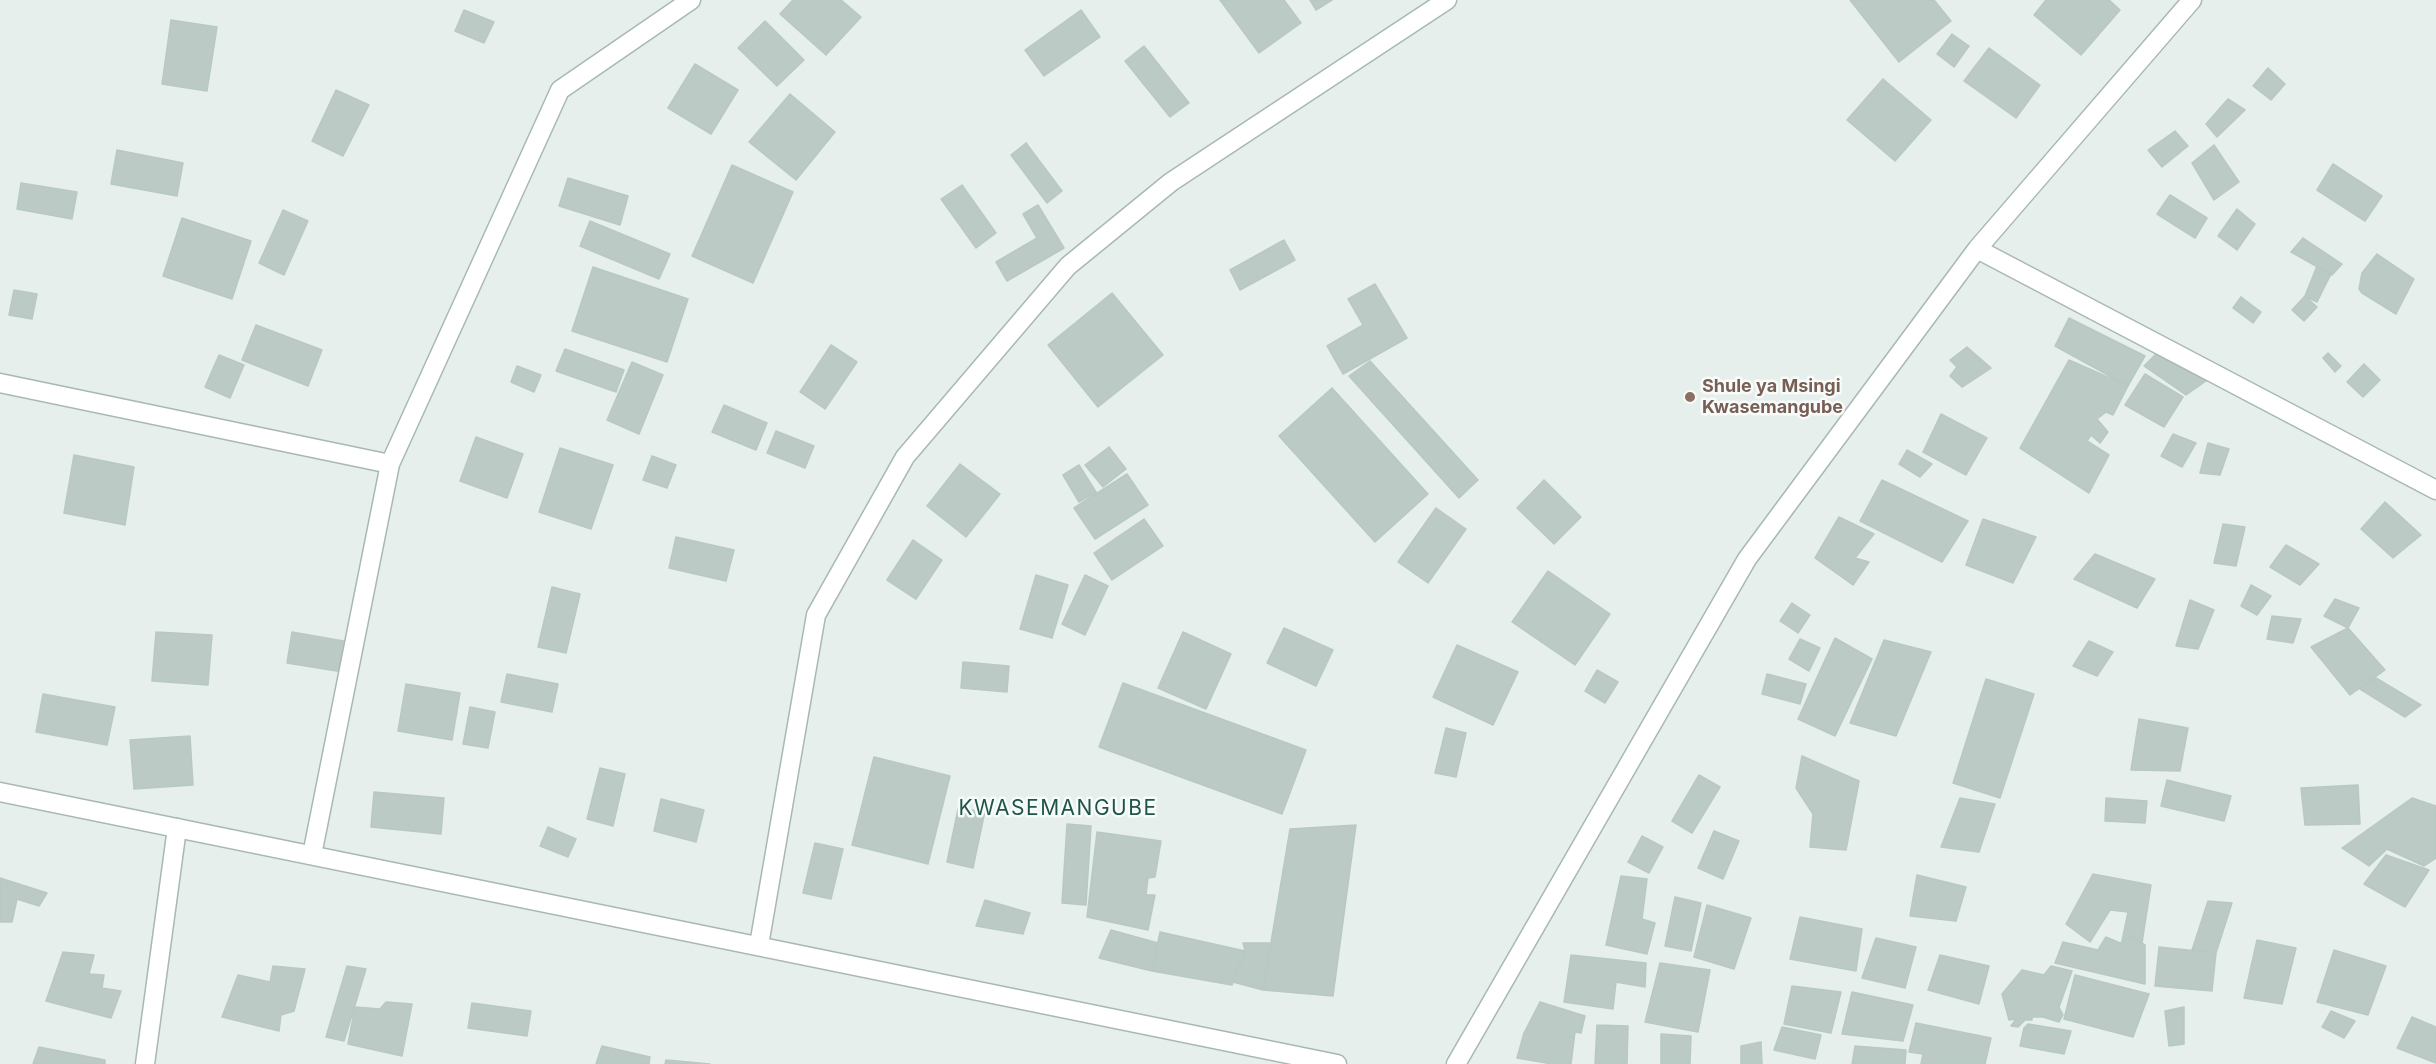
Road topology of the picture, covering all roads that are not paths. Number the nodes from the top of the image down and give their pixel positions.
1 (691, 0) edge
2 (1447, 0) edge
3 (2192, 0) edge
4 (1977, 249) junction
5 (0, 383) edge
6 (390, 464) junction
7 (2436, 490) edge
8 (0, 792) edge
9 (177, 828) junction
10 (312, 855) junction
11 (759, 945) junction
12 (145, 1064) edge
13 (1337, 1064) edge
14 (1456, 1064) edge

1 - 6 street
2 - 11 street
3 - 4 street
4 - 7 street
4 - 14 street
5 - 6 street
6 - 10 street
8 - 9 street
9 - 10 street
9 - 12 street
10 - 11 street
11 - 13 street

